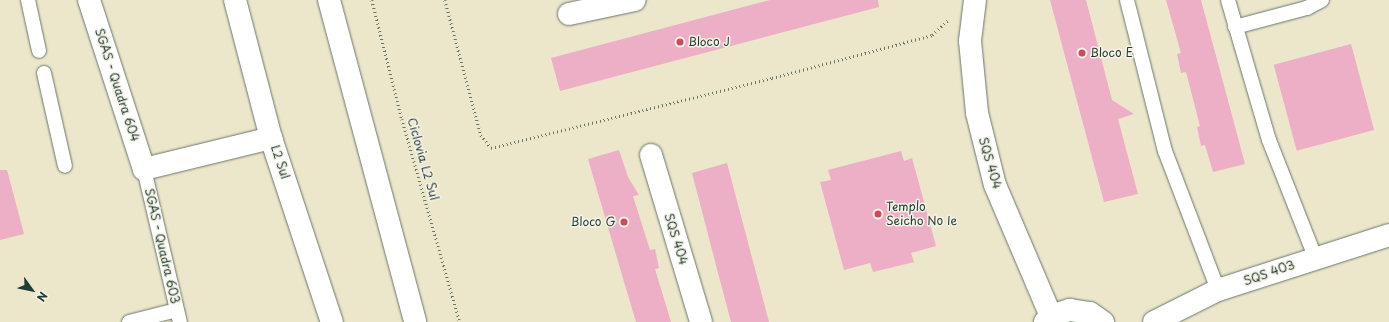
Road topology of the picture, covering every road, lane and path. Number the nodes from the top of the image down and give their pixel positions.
1 (28, 0) edge
2 (89, 0) edge
3 (234, 0) edge
4 (329, 0) edge
5 (372, 0) edge
6 (445, 0) edge
7 (635, 0) edge
8 (975, 0) edge
9 (1127, 0) edge
10 (1228, 0) edge
11 (1322, 0) edge
12 (569, 14) dead end
13 (948, 15) dead end
14 (1235, 27) junction
15 (40, 51) dead end
16 (44, 73) dead end
17 (271, 138) junction
18 (652, 155) dead end
19 (65, 166) dead end
20 (144, 169) junction
21 (1389, 235) edge
22 (1315, 257) junction
23 (1218, 290) junction
24 (178, 316) edge
25 (1048, 319) edge
26 (130, 322) edge
27 (332, 322) edge
28 (415, 322) edge
29 (460, 322) edge
30 (701, 322) edge
31 (1103, 322) edge
32 (1154, 322) edge

1 - 15 lane
2 - 20 street, SGAS - Quadra 604
3 - 17 street, L2 Sul
4 - 28 street
5 - 29 path, Ciclovia L2 Sul
6 - 13 path
7 - 12 street
8 - 25 street, SQS 404
9 - 23 lane
10 - 14 lane
11 - 14 lane
14 - 22 lane
16 - 19 lane
17 - 20 street
17 - 27 street, L2 Sul
18 - 30 street, SQS 404
20 - 24 lane, SGAS - Quadra 603
21 - 22 street, SQS 403
22 - 23 street, SQS 403
23 - 32 street, SQS 403
24 - 26 lane
25 - 31 street

